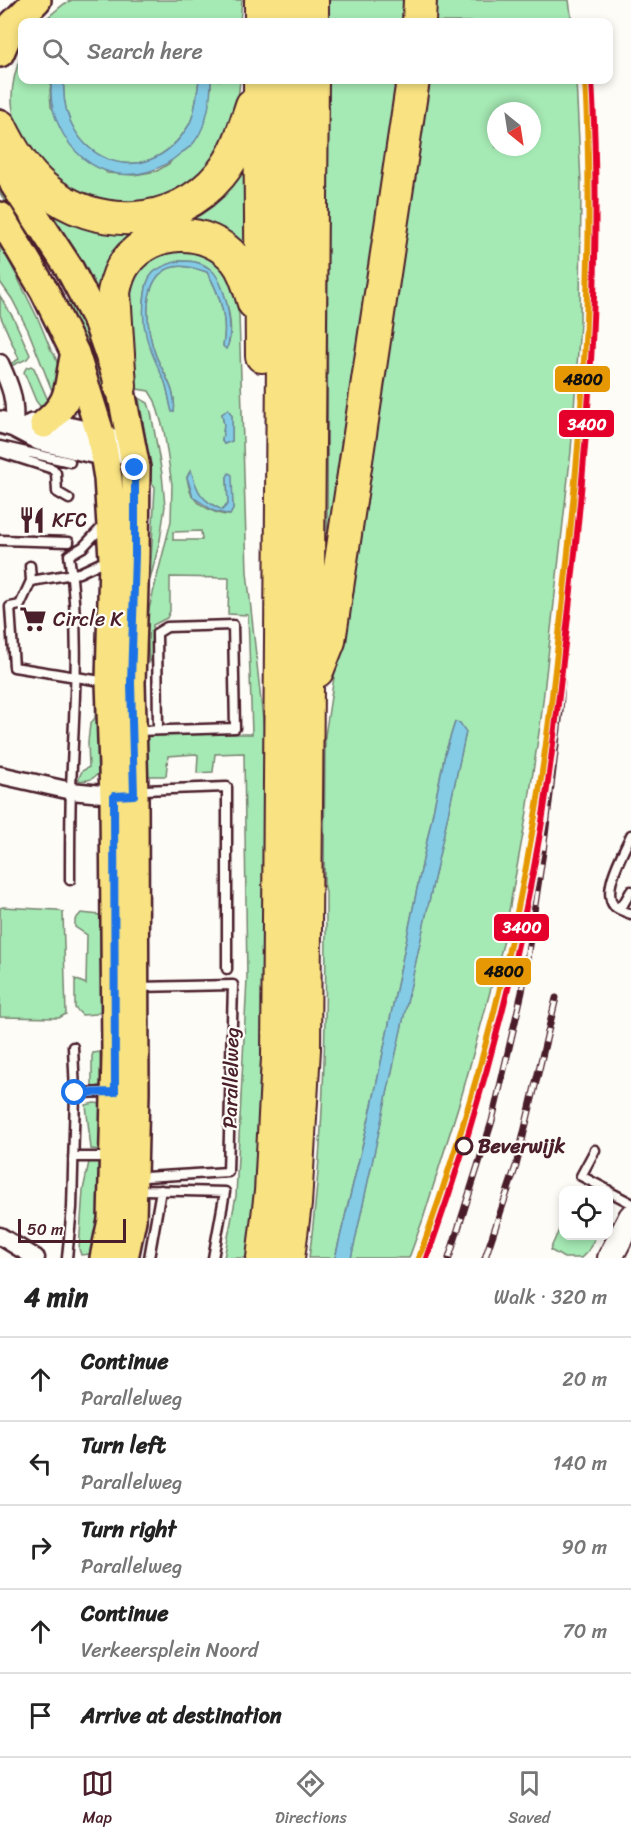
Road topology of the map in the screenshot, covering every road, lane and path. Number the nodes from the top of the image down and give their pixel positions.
1 (37, 0) edge
2 (261, 0) edge
3 (286, 0) edge
4 (312, 0) edge
5 (420, 0) edge
6 (19, 18) edge
7 (261, 18) edge
8 (286, 18) edge
9 (312, 18) edge
10 (418, 18) edge
11 (18, 19) edge
12 (0, 53) edge
13 (266, 84) edge
14 (268, 84) edge
15 (268, 84) edge
16 (312, 84) edge
17 (412, 84) edge
18 (0, 126) edge
19 (0, 150) edge
20 (0, 216) edge
21 (262, 326) junction
22 (75, 353) junction
23 (0, 363) edge
24 (120, 386) junction
25 (7, 424) edge
26 (44, 424) junction
27 (0, 446) edge
28 (103, 446) junction
29 (133, 448) junction
30 (0, 452) edge
31 (70, 462) dead end
32 (69, 499) dead end
33 (111, 517) junction
34 (0, 540) edge
35 (69, 542) dead end
36 (113, 558) junction
37 (30, 566) dead end
38 (72, 574) junction
39 (31, 581) junction
40 (77, 677) junction
41 (121, 683) junction
42 (308, 694) junction
43 (145, 730) junction
44 (281, 761) junction
45 (0, 775) edge
46 (71, 791) junction
47 (130, 794) junction
48 (631, 835) edge
49 (70, 880) dead end
50 (631, 891) edge
51 (617, 908) junction
52 (631, 914) edge
53 (227, 969) dead end
54 (135, 987) junction
55 (73, 1047) dead end
56 (125, 1092) junction
57 (75, 1093) junction
58 (595, 1150) dead end
59 (73, 1157) junction
60 (120, 1174) junction
61 (599, 1186) edge
62 (161, 1190) junction
63 (613, 1194) edge
64 (631, 1203) edge
65 (631, 1217) edge
66 (0, 1236) edge
67 (36, 1258) edge
68 (67, 1258) edge
69 (104, 1258) edge
70 (124, 1258) edge
71 (150, 1258) edge
72 (213, 1258) edge
73 (263, 1258) edge
74 (288, 1258) edge
75 (610, 1258) edge

1 - 6 main road
2 - 7 highway
3 - 8 highway
4 - 9 highway
5 - 10 highway
11 - 12 main road
13 - 18 highway
14 - 21 highway
15 - 44 highway
16 - 42 highway
17 - 42 highway
19 - 24 main road
20 - 22 main road
21 - 24 highway
21 - 44 highway
22 - 26 main road
22 - 28 main road
23 - 25 street
24 - 29 main road
25 - 26 street
25 - 28 street
26 - 28 street
27 - 31 lane
28 - 29 street
28 - 33 main road
29 - 41 main road
30 - 32 lane
33 - 36 main road
33 - 38 lane
34 - 35 lane
36 - 38 lane
36 - 41 main road
37 - 39 lane
38 - 39 lane
38 - 40 lane
39 - 40 lane
40 - 41 lane
40 - 46 lane
41 - 43 main road
41 - 47 main road
42 - 74 highway
43 - 43 lane
43 - 47 main road
44 - 73 highway
45 - 46 street
46 - 47 street
46 - 49 lane
47 - 53 lane
47 - 54 main road
47 - 56 main road
48 - 51 lane
50 - 51 lane
51 - 52 lane
54 - 56 main road
54 - 60 lane, Parallelweg
55 - 57 lane
56 - 57 lane
56 - 60 main road
57 - 59 lane
58 - 61 lane
59 - 60 lane, Parallelweg
59 - 68 lane
60 - 62 lane, Parallelweg
60 - 69 main road
60 - 70 main road
62 - 71 lane
62 - 72 lane, Parallelweg
63 - 64 lane
65 - 75 main road
66 - 67 street

